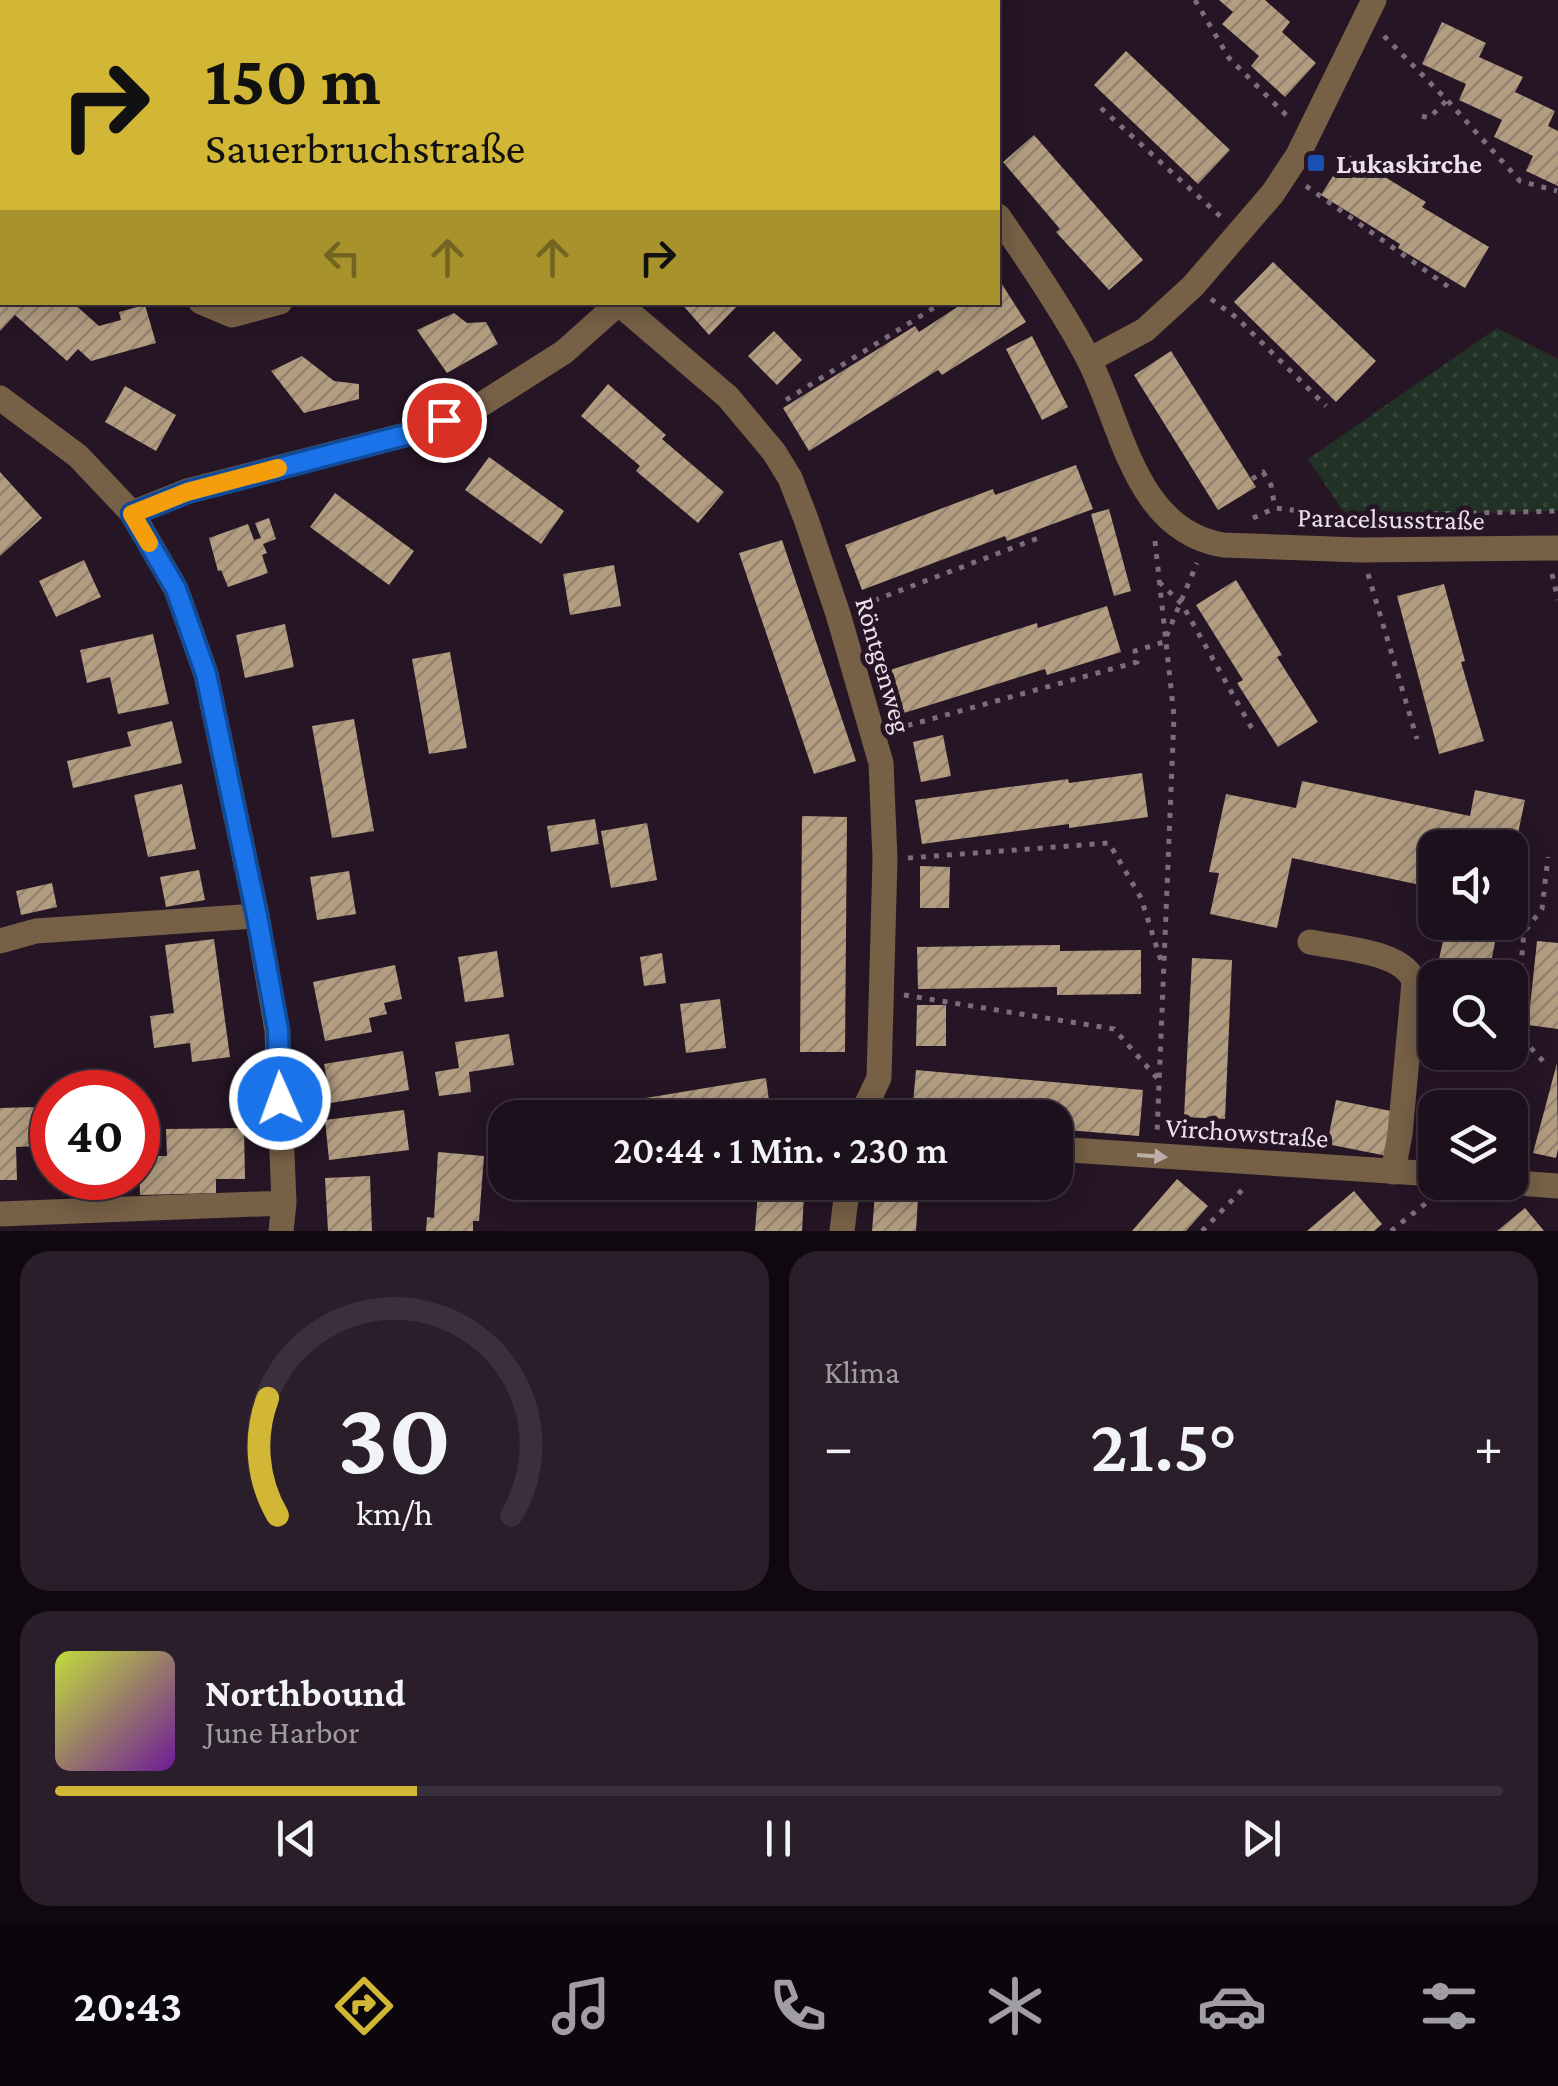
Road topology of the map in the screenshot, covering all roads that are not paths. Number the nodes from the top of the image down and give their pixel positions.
1 (1370, 9) edge
2 (1000, 219) edge
3 (208, 305) edge
4 (269, 305) edge
5 (616, 305) edge
6 (620, 305) edge
7 (1089, 360) junction
8 (4, 408) edge
9 (132, 514) junction
10 (1558, 548) edge
11 (257, 916) junction
12 (0, 941) edge
13 (1310, 942) dead end
14 (868, 1100) edge
15 (1073, 1149) edge
16 (1393, 1172) junction
17 (1418, 1179) edge
18 (1528, 1184) edge
19 (1558, 1186) edge
20 (846, 1200) edge
21 (284, 1203) junction
22 (0, 1214) edge
23 (280, 1231) edge
24 (842, 1231) edge

1 - 7 street
2 - 7 street
3 - 4 street
5 - 9 street
6 - 14 street, Röntgenweg
7 - 10 street, Paracelsusstraße
8 - 9 street
9 - 11 street
11 - 12 street
11 - 21 street
13 - 16 street
15 -> 16 street, Virchowstraße
16 - 17 street, Virchowstraße
18 - 19 street
20 - 24 street
21 - 22 street
21 - 23 street

